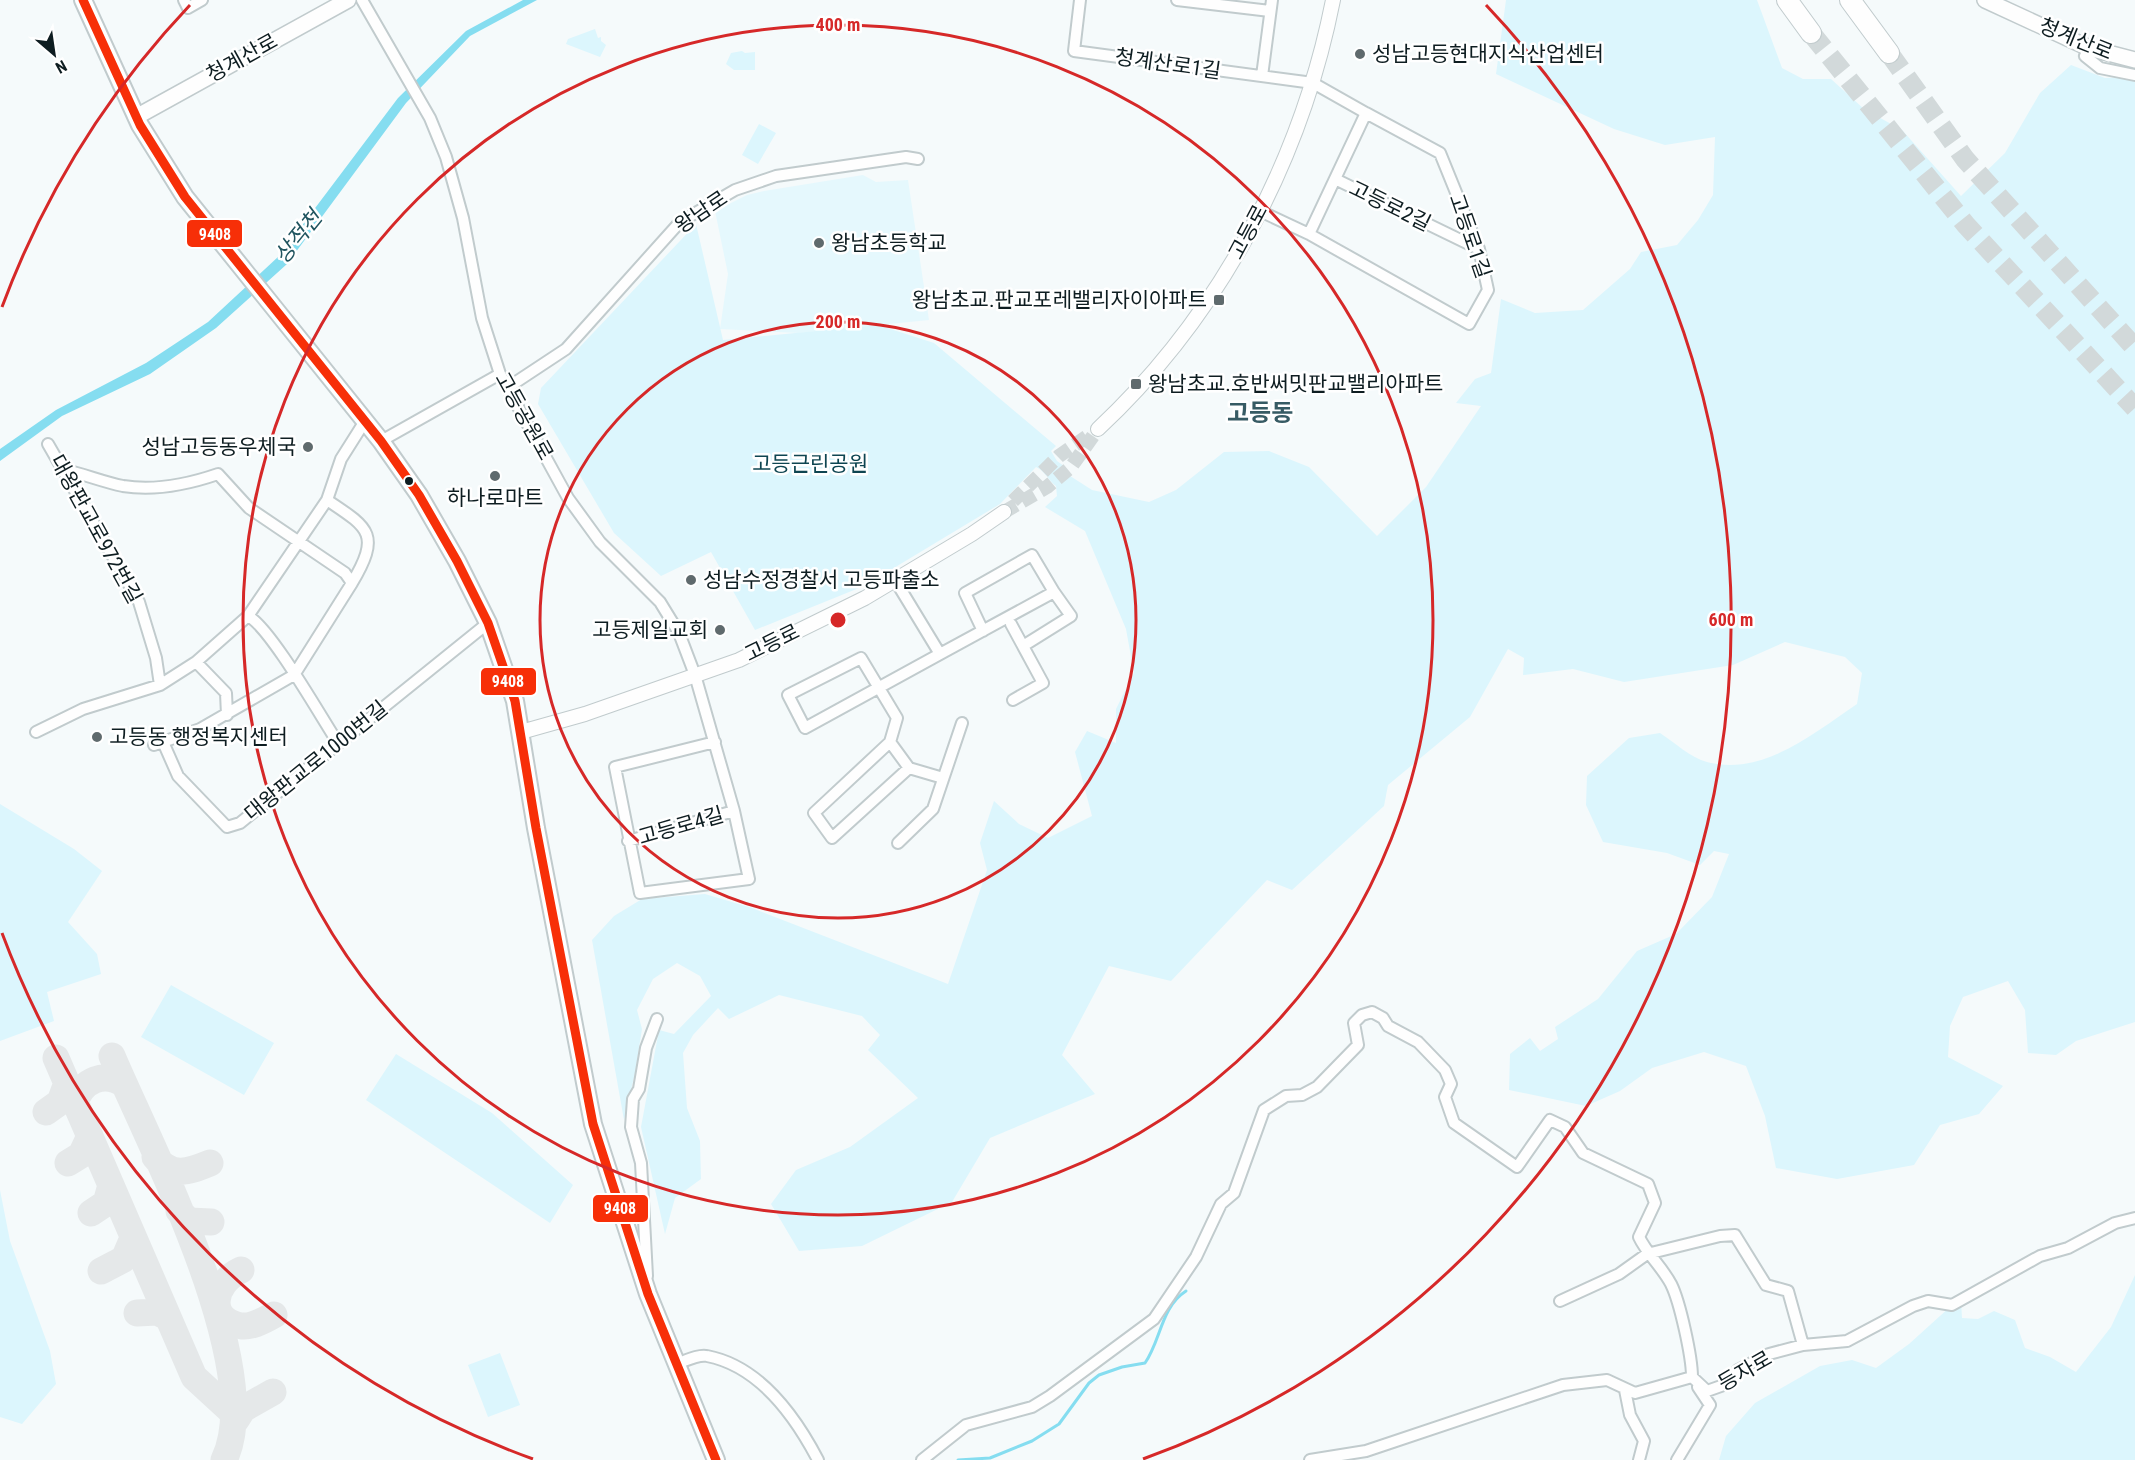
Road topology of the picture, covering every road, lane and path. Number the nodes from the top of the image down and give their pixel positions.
1 (83, 0) edge
2 (184, 0) edge
3 (202, 0) edge
4 (348, 0) edge
5 (362, 0) edge
6 (1080, 0) edge
7 (1177, 0) edge
8 (1333, 0) edge
9 (1787, 0) edge
10 (1850, 0) edge
11 (1985, 0) edge
12 (1271, 5) edge
13 (1811, 33) tunnel mouth
14 (2090, 48) junction
15 (1889, 53) tunnel mouth
16 (2135, 60) edge
17 (2135, 75) edge
18 (1262, 76) junction
19 (1313, 83) junction
20 (1366, 113) junction
21 (136, 117) junction
22 (918, 159) dead end
23 (1335, 179) junction
24 (1260, 211) junction
25 (1309, 234) junction
26 (1479, 249) junction
27 (500, 374) junction
28 (507, 388) junction
29 (365, 421) junction
30 (1098, 429) tunnel mouth
31 (381, 441) junction
32 (48, 444) dead end
33 (65, 470) junction
34 (327, 500) junction
35 (1004, 512) tunnel mouth
36 (298, 543) junction
37 (895, 580) junction
38 (352, 583) junction
39 (1054, 592) junction
40 (248, 616) junction
41 (488, 623) junction
42 (1011, 624) dead end
43 (983, 631) junction
44 (1023, 646) junction
45 (940, 654) junction
46 (196, 662) junction
47 (294, 675) junction
48 (695, 675) junction
49 (160, 685) junction
50 (878, 688) junction
51 (1013, 700) dead end
52 (227, 715) junction
53 (962, 723) dead end
54 (36, 732) dead end
55 (521, 732) junction
56 (715, 742) junction
57 (890, 742) junction
58 (338, 743) junction
59 (909, 768) junction
60 (943, 778) junction
61 (734, 811) junction
62 (628, 841) junction
63 (898, 843) dead end
64 (657, 1020) dead end
65 (2135, 1218) edge
66 (1647, 1254) junction
67 (648, 1294) junction
68 (1560, 1301) dead end
69 (1803, 1345) junction
70 (676, 1364) junction
71 (1692, 1377) junction
72 (1625, 1390) junction
73 (716, 1460) edge
74 (818, 1460) edge
75 (922, 1460) edge
76 (1310, 1460) edge
77 (1639, 1460) edge
78 (1677, 1460) edge

1 - 21 main road
2 - 3 street
4 - 21 main road, 청계산로
5 - 27 street, 고등공원로
6 - 18 street, 청계산로1길
7 - 12 street
8 - 19 street, 고등로
9 - 13 highway
10 - 15 highway
11 - 14 main road, 청계산로
12 - 18 street
14 - 16 main road, 청계산로
14 - 17 street
18 - 19 street, 청계산로1길
19 - 20 street, 고등로1길
19 - 24 street, 고등로
20 - 23 street
20 - 26 street, 고등로1길
21 - 29 main road
22 - 28 street, 왕남로
23 - 25 street
23 - 26 street, 고등로2길
24 - 25 street, 고등로1길
24 - 30 street, 고등로
25 - 26 street, 고등로1길
27 - 28 street, 고등공원로
27 - 31 street
28 - 48 street, 고등공원로
29 - 31 main road
29 - 34 street
31 - 41 main road
32 - 33 street, 대왕판교로972번길
33 - 36 street
33 - 49 street, 대왕판교로972번길
34 - 36 street
34 - 38 street
35 - 37 street, 고등로
36 - 38 street
36 - 40 street
37 - 45 street
37 - 48 street, 고등로
38 - 47 street
39 - 43 street
39 - 43 street
39 - 44 street
40 - 46 street
40 - 47 street
41 - 55 main road
41 - 58 street, 대왕판교로1000번길
42 - 44 street
43 - 45 street
44 - 51 street
45 - 50 street
46 - 49 street
46 - 52 street
47 - 52 street
47 - 58 street
48 - 55 street, 고등로
48 - 56 street, 고등로4길
49 - 54 street
50 - 50 street
50 - 57 street
52 - 58 street, 대왕판교로1000번길
53 - 60 street
55 - 67 main road
56 - 61 street, 고등로4길
56 - 62 street, 고등로4길
57 - 59 street
57 - 59 street
59 - 60 street
60 - 63 street
61 - 62 street, 고등로4길
61 - 62 street, 고등로4길
64 - 67 street
65 - 69 street, 등자로
66 - 68 street
66 - 69 street
66 - 71 street
66 - 75 street
67 - 70 main road
69 - 71 street, 등자로
70 - 73 main road
70 - 74 street
71 - 72 street, 등자로
71 - 78 street
72 - 76 street, 등자로
72 - 77 street

